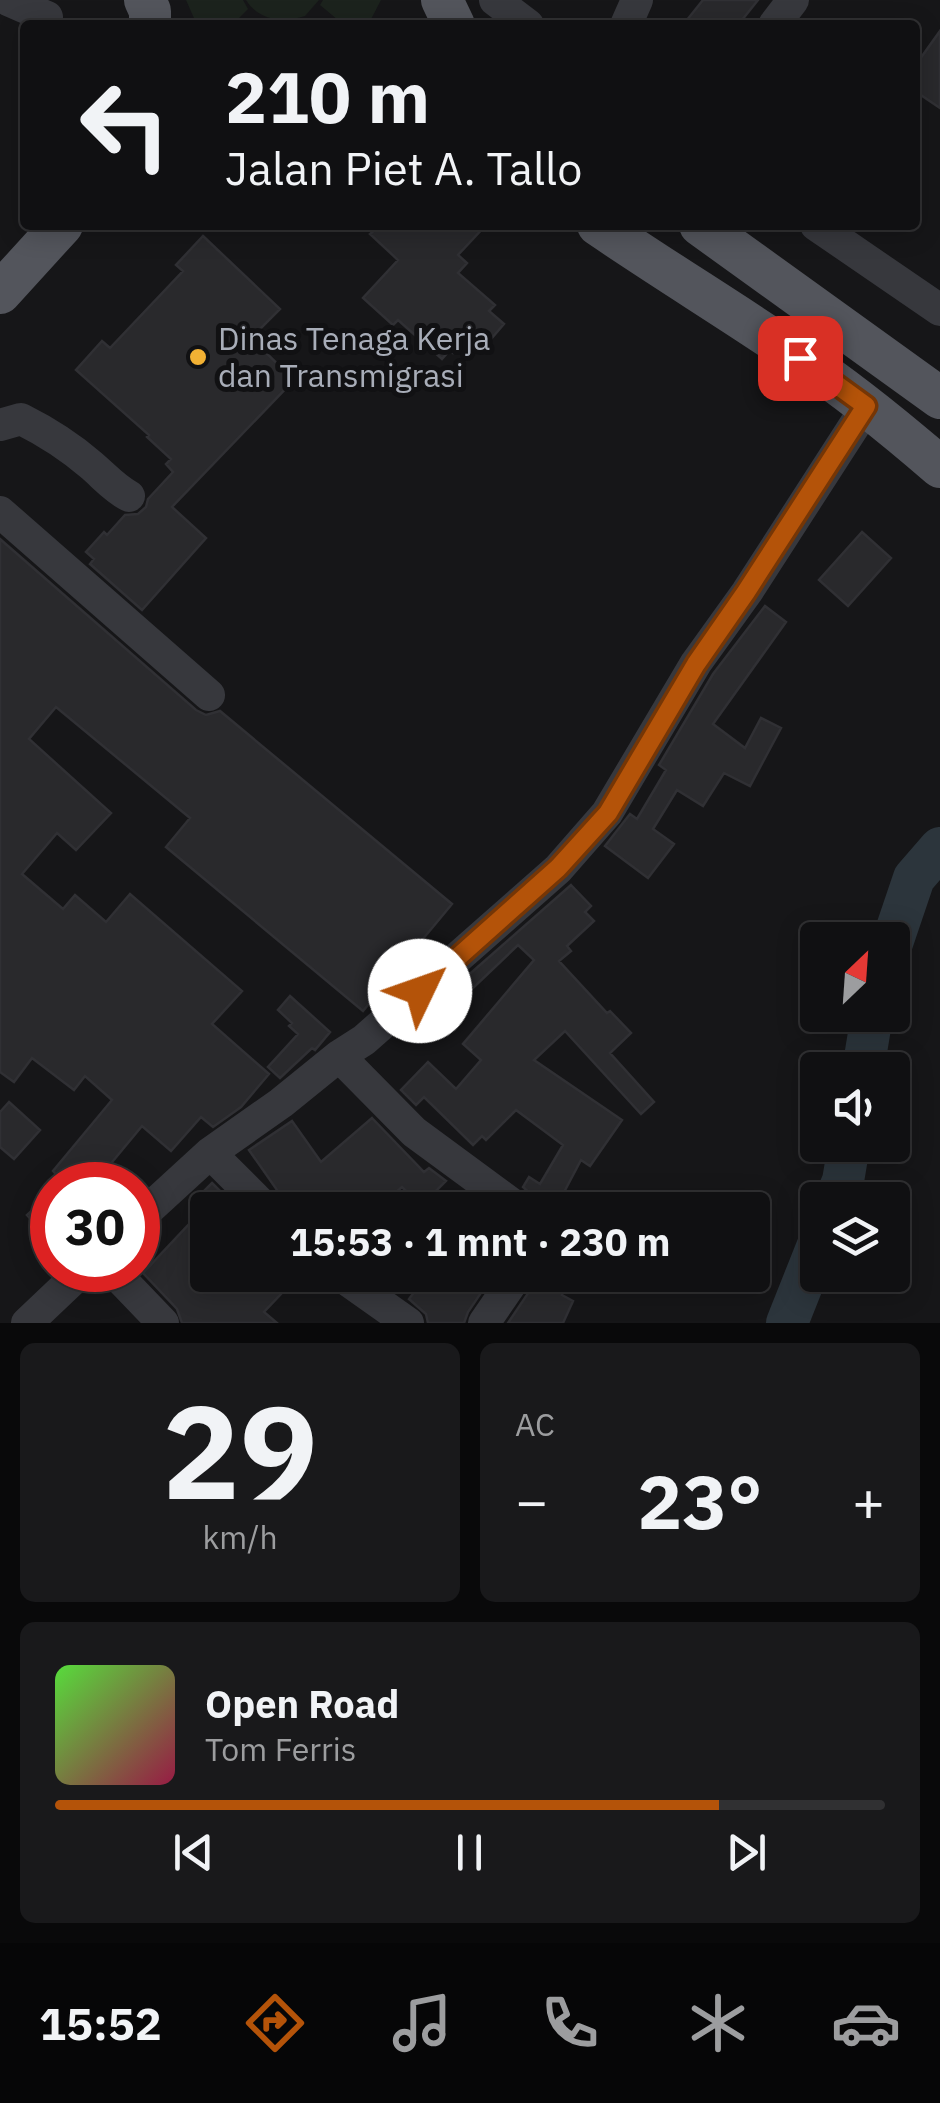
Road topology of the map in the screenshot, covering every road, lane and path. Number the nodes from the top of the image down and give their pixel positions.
1 (8, 0) edge
2 (495, 0) edge
3 (46, 14) edge
4 (521, 20) edge
5 (57, 230) edge
6 (605, 230) edge
7 (707, 230) edge
8 (823, 230) edge
9 (5, 279) edge
10 (940, 310) edge
11 (940, 398) edge
12 (866, 406) junction
13 (0, 425) edge
14 (940, 467) edge
15 (129, 496) dead end
16 (0, 512) edge
17 (209, 695) dead end
18 (339, 1056) junction
19 (210, 1153) junction
20 (249, 1192) edge
21 (496, 1192) edge
22 (160, 1199) edge
23 (60, 1292) edge
24 (133, 1292) edge
25 (364, 1292) edge
26 (505, 1292) edge
27 (27, 1323) edge
28 (163, 1323) edge
29 (408, 1323) edge
30 (484, 1323) edge

1 - 3 street
2 - 4 street
5 - 9 main road
6 - 12 main road
7 - 11 main road
8 - 10 street
12 - 14 main road
12 - 18 street
13 - 15 street
16 - 17 street
18 - 19 street
18 - 21 street
19 - 20 street
19 - 22 street
23 - 27 street
24 - 28 street
25 - 29 street
26 - 30 street

